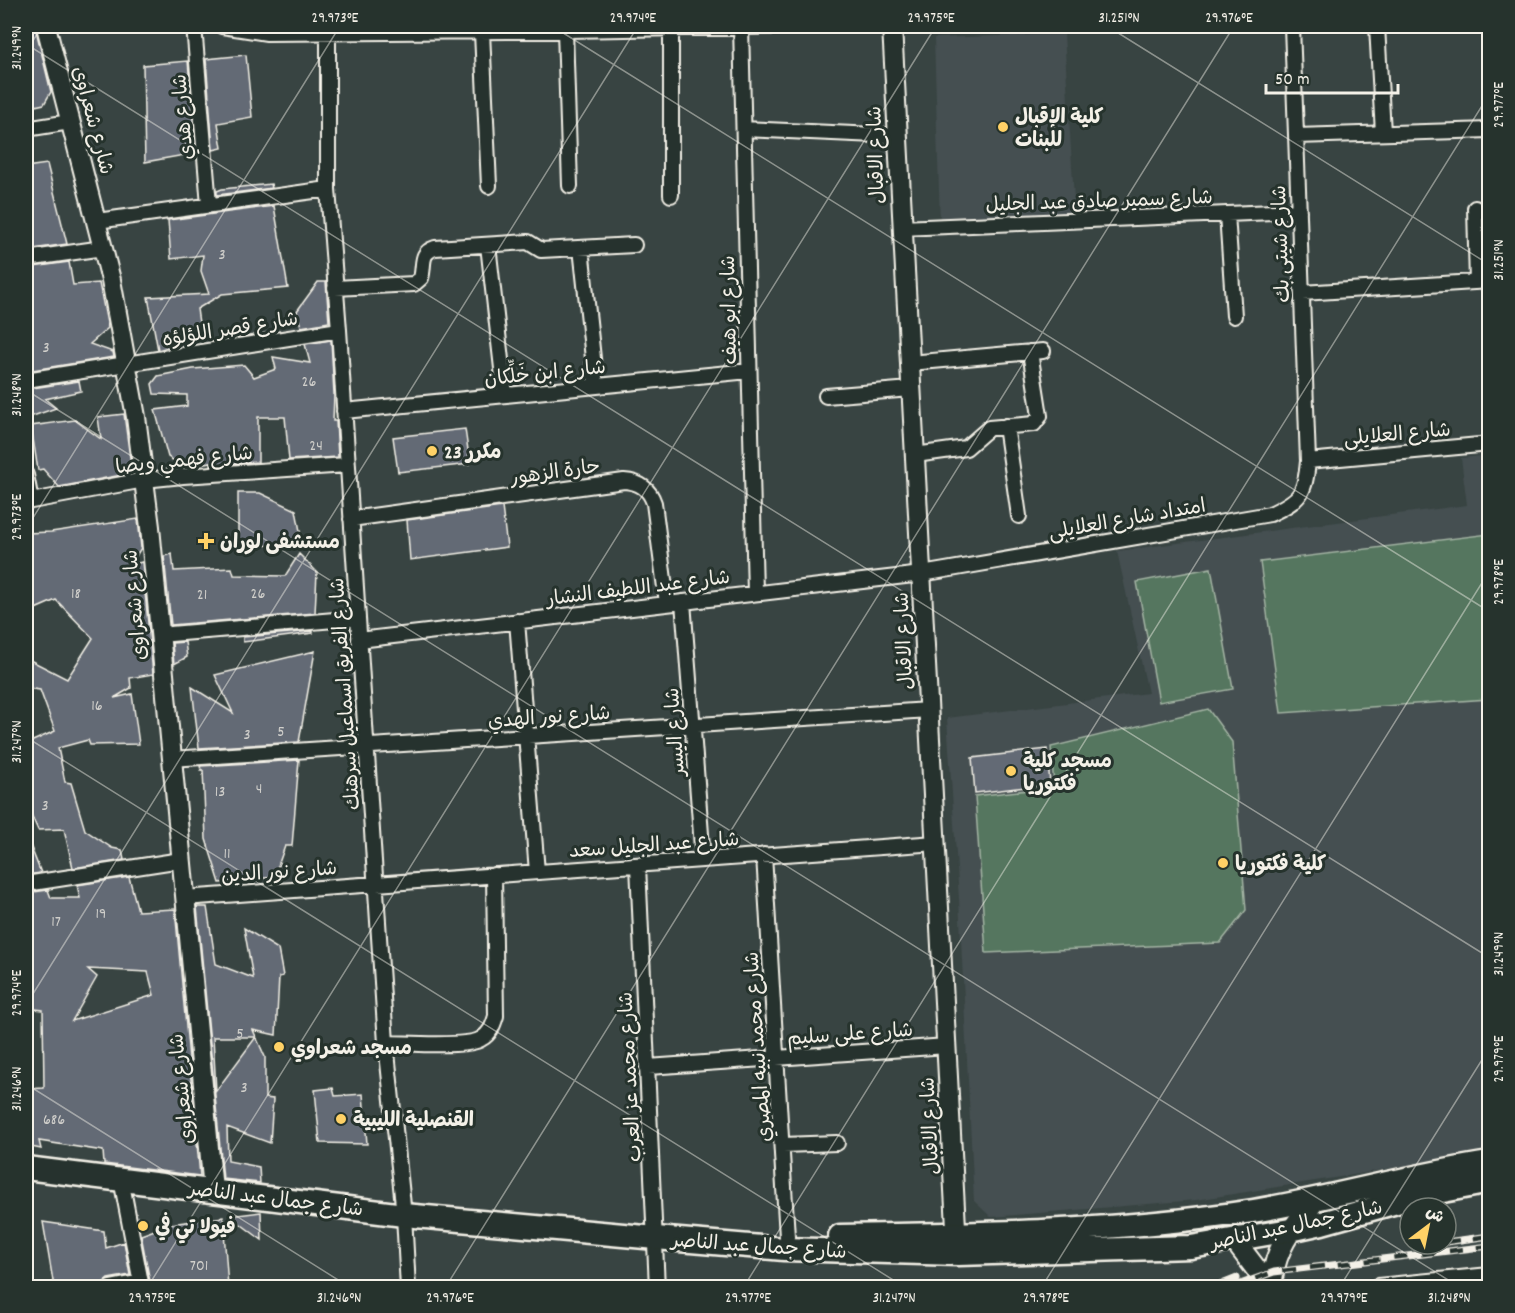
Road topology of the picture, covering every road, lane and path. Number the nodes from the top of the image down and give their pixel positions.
1 (46, 26) edge
2 (194, 26) edge
3 (222, 26) edge
4 (741, 26) edge
5 (803, 26) edge
6 (892, 26) edge
7 (1292, 26) edge
8 (1377, 26) edge
9 (648, 27) edge
10 (508, 28) edge
11 (671, 28) junction
12 (328, 29) edge
13 (565, 30) junction
14 (482, 32) junction
15 (70, 122) junction
16 (26, 129) edge
17 (744, 129) junction
18 (1490, 130) edge
19 (1383, 133) junction
20 (898, 136) junction
21 (1296, 136) junction
22 (489, 186) dead end
23 (570, 186) dead end
24 (328, 189) junction
25 (671, 195) dead end
26 (209, 205) junction
27 (1475, 208) dead end
28 (1299, 211) junction
29 (1227, 214) junction
30 (97, 221) junction
31 (901, 228) junction
32 (488, 244) junction
33 (634, 245) dead end
34 (104, 248) junction
35 (581, 248) junction
36 (26, 259) edge
37 (1483, 281) edge
38 (335, 288) junction
39 (1302, 293) junction
40 (1234, 315) dead end
41 (339, 330) junction
42 (910, 363) junction
43 (127, 364) junction
44 (749, 371) junction
45 (26, 380) edge
46 (596, 386) junction
47 (911, 388) junction
48 (505, 395) junction
49 (826, 396) dead end
50 (344, 411) junction
51 (1006, 426) junction
52 (1490, 444) edge
53 (915, 455) junction
54 (1308, 461) junction
55 (347, 465) junction
56 (26, 476) edge
57 (144, 480) junction
58 (28, 501) edge
59 (1018, 516) dead end
60 (351, 519) junction
61 (922, 574) junction
62 (755, 593) junction
63 (683, 602) junction
64 (667, 603) junction
65 (358, 618) junction
66 (518, 621) junction
67 (159, 635) junction
68 (359, 640) junction
69 (929, 710) junction
70 (693, 726) junction
71 (527, 737) junction
72 (367, 747) junction
73 (171, 759) junction
74 (936, 843) junction
75 (764, 855) junction
76 (181, 860) junction
77 (703, 860) junction
78 (638, 865) junction
79 (537, 872) junction
80 (494, 875) junction
81 (26, 883) edge
82 (376, 884) junction
83 (184, 898) junction
84 (386, 1043) junction
85 (947, 1046) junction
86 (777, 1058) junction
87 (648, 1067) junction
88 (837, 1143) dead end
89 (783, 1145) junction
90 (26, 1155) edge
91 (1490, 1163) edge
92 (26, 1168) edge
93 (121, 1179) junction
94 (1490, 1182) edge
95 (212, 1184) junction
96 (1316, 1201) junction
97 (403, 1207) junction
98 (1227, 1214) junction
99 (1290, 1230) junction
100 (656, 1233) junction
101 (788, 1237) junction
102 (1234, 1240) junction
103 (957, 1244) junction
104 (1490, 1277) edge
105 (1446, 1284) edge
106 (141, 1285) edge
107 (110, 1287) edge
108 (408, 1287) edge
109 (657, 1287) edge
110 (1266, 1287) edge
111 (1271, 1287) edge
112 (1378, 1287) edge

1 - 15 street, شارع شعراوى
2 - 26 street, شارع هدي
3 - 12 street
4 - 5 street
4 - 11 street
4 - 17 street, شارع ابو هيف
6 - 20 street, شارع الاقبال
7 - 21 street, شارع شيتى بك
8 - 19 street
9 - 11 street
9 - 13 street
10 - 13 street
10 - 14 street
11 - 25 street
12 - 14 street
12 - 24 street, شارع الفريق اسماعيل سرهنك
13 - 23 street
14 - 22 street
15 - 16 street
15 - 30 street, شارع شعراوى
17 - 20 street
17 - 44 street, شارع ابو هيف
18 - 19 street
19 - 21 street
20 - 31 street, شارع الاقبال
21 - 28 street, شارع شيتى بك
24 - 26 street
24 - 38 street, شارع الفريق اسماعيل سرهنك
26 - 30 street
27 - 37 street
28 - 29 street, شارع سمير صادق عبد الجليل
28 - 39 street, شارع شيتى بك
29 - 31 street, شارع سمير صادق عبد الجليل
29 - 40 street
30 - 34 street, شارع شعراوى
31 - 42 street, شارع الاقبال
32 - 35 street
32 - 38 street
32 - 48 street
33 - 35 street
34 - 36 street
34 - 43 street, شارع شعراوى
35 - 46 street
37 - 39 street
38 - 41 street, شارع الفريق اسماعيل سرهنك
39 - 54 street, شارع شيتى بك
41 - 43 street, شارع قصر اللؤلؤه
41 - 50 street, شارع الفريق اسماعيل سرهنك
42 - 47 street, شارع الاقبال
42 - 51 street
43 - 45 street, شارع قصر اللؤلؤه
43 - 57 street, شارع شعراوى
44 - 46 street, شارع ابن خَلِّكان
44 - 62 street, شارع ابو هيف
46 - 48 street, شارع ابن خَلِّكان
47 - 49 street
47 - 53 street, شارع الاقبال
48 - 50 street, شارع ابن خَلِّكان
50 - 55 street, شارع الفريق اسماعيل سرهنك
51 - 53 street
51 - 59 street
52 - 54 street, شارع العلايلى
53 - 61 street, شارع الاقبال
54 - 61 street, امتداد شارع العلايلى
55 - 57 street, شارع فهمي ويصا
55 - 60 street, شارع الفريق اسماعيل سرهنك
56 - 58 street
57 - 58 street, شارع فهمي ويصا
57 - 67 street, شارع شعراوى
60 - 64 street, حارة الزهور
60 - 65 street, شارع الفريق اسماعيل سرهنك
61 - 62 street, شارع عبد اللطيف النشار
61 - 69 street, شارع الاقبال
62 - 63 street, شارع عبد اللطيف النشار
63 - 64 street, شارع عبد اللطيف النشار
63 - 70 street, شارع اليسر
64 - 66 street, شارع عبد اللطيف النشار
65 - 67 street
65 - 68 street, شارع الفريق اسماعيل سرهنك
66 - 68 street, شارع عبد اللطيف النشار
66 - 71 street
67 - 73 street, شارع شعراوى
68 - 72 street, شارع الفريق اسماعيل سرهنك
69 - 70 street, شارع نور الهدي
69 - 74 street, شارع الاقبال
70 - 71 street, شارع نور الهدي
70 - 77 street, شارع اليسر
71 - 72 street, شارع نور الهدي
71 - 79 street
72 - 73 street, شارع نور الهدي
72 - 82 street, شارع الفريق اسماعيل سرهنك
73 - 76 street, شارع شعراوى
74 - 75 street, شارع عبد الجليل سعد
74 - 85 street, شارع الاقبال
75 - 77 street, شارع عبد الجليل سعد
75 - 86 street, شارع محمد نبيه المصري
76 - 81 street
76 - 83 street, شارع شعراوى
77 - 78 street, شارع عبد الجليل سعد
78 - 79 street, شارع عبد الجليل سعد
78 - 87 street, شارع محمد عز العرب
79 - 80 street, شارع عبد الجليل سعد
80 - 82 street, شارع عبد الجليل سعد
80 - 84 street
82 - 83 street, شارع نور الدين
82 - 84 street, شارع الفريق اسماعيل سرهنك
83 - 95 street, شارع شعراوى
84 - 97 street, شارع الفريق اسماعيل سرهنك
85 - 86 street, شارع على سليم
85 - 103 street, شارع الاقبال
86 - 87 street, شارع على سليم
86 - 89 street, شارع محمد نبيه المصري
87 - 100 street, شارع محمد عز العرب
88 - 89 street
89 - 101 street, شارع محمد نبيه المصري
90 - 95 main road, شارع جمال عبد الناصر
91 - 96 main road, شارع جمال عبد الناصر
92 - 93 main road, شارع جمال عبد الناصر
93 - 95 main road, شارع جمال عبد الناصر
93 - 106 street
94 - 99 main road, شارع جمال عبد الناصر
95 - 97 main road, شارع جمال عبد الناصر
96 - 98 main road, شارع جمال عبد الناصر
96 - 99 main road
97 - 100 main road, شارع جمال عبد الناصر
97 - 108 street, شارع الفريق اسماعيل سرهنك
98 - 102 main road
98 - 103 main road, شارع جمال عبد الناصر
99 - 102 main road, شارع جمال عبد الناصر
99 - 111 main road
100 - 101 main road, شارع جمال عبد الناصر
100 - 103 main road, شارع جمال عبد الناصر
100 - 109 street, شارع محمد عز العرب
101 - 103 main road, شارع جمال عبد الناصر
102 - 103 main road, شارع جمال عبد الناصر
102 - 110 main road
104 - 105 street
105 - 112 street
106 - 107 street

